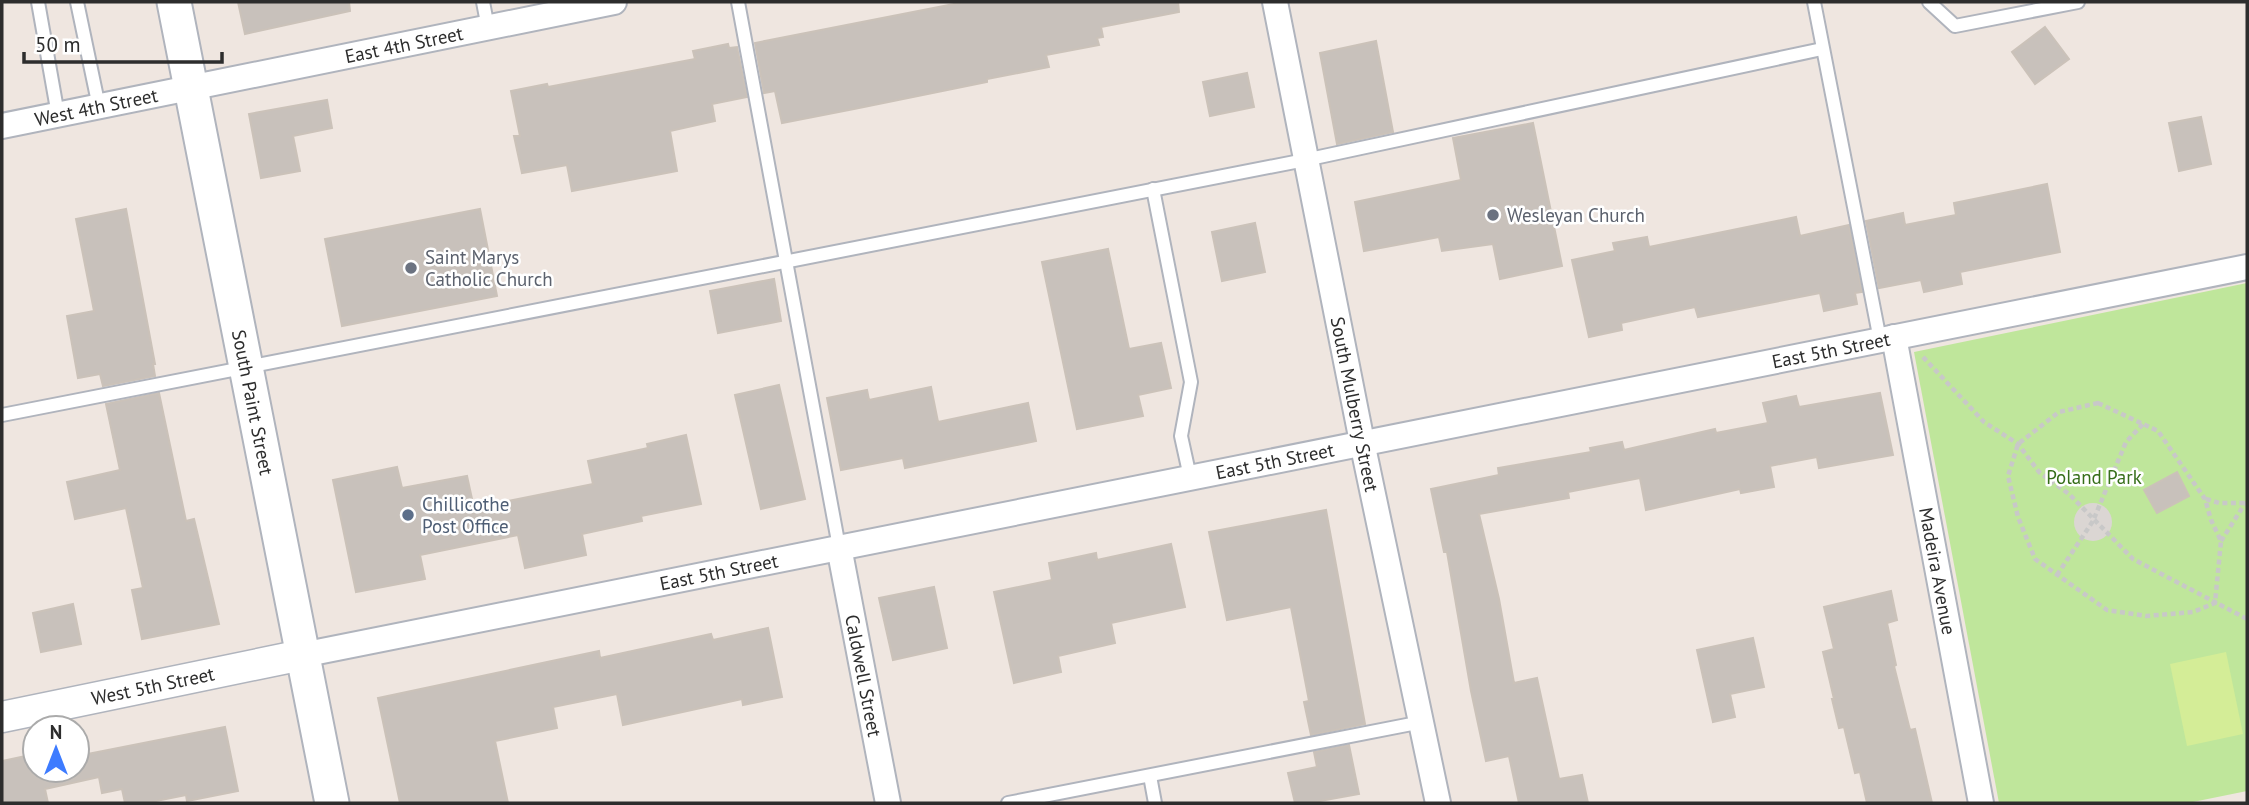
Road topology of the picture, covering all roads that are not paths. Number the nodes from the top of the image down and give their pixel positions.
1 (38, 2) edge
2 (77, 2) edge
3 (174, 2) edge
4 (482, 2) edge
5 (614, 2) edge
6 (738, 2) edge
7 (1275, 2) edge
8 (1814, 2) edge
9 (1929, 2) edge
10 (2078, 2) edge
11 (488, 28) junction
12 (1822, 48) junction
13 (191, 89) junction
14 (99, 107) junction
15 (58, 115) junction
16 (2, 126) edge
17 (1305, 160) junction
18 (1153, 189) junction
19 (786, 263) junction
20 (2247, 268) edge
21 (1887, 339) junction
22 (247, 368) junction
23 (2, 415) edge
24 (1362, 442) junction
25 (1190, 477) junction
26 (839, 547) junction
27 (302, 655) junction
28 (2, 717) edge
29 (1422, 722) junction
30 (1150, 776) junction
31 (332, 803) edge
32 (888, 803) edge
33 (1008, 803) edge
34 (1155, 803) edge
35 (1438, 803) edge
36 (1981, 803) edge

1 - 15 lane
2 - 14 lane
3 - 13 main road, South Paint Street
4 - 11 lane
5 - 11 street, East 4th Street
6 - 19 lane
7 - 17 street, South Mulberry Street
8 - 12 lane
9 - 10 lane
11 - 13 street, East 4th Street
12 - 17 lane
12 - 21 lane
13 - 14 street, West 4th Street
13 - 22 main road, South Paint Street
14 - 15 street, West 4th Street
15 - 16 street, West 4th Street
17 - 18 lane
17 - 24 street, South Mulberry Street
18 - 19 lane
18 - 25 lane
19 - 22 lane
19 - 26 lane
20 - 21 street, East 5th Street
21 - 24 street, East 5th Street
21 - 36 street, Madeira Avenue
22 - 23 lane
22 - 27 main road, South Paint Street
24 - 25 street, East 5th Street
24 - 29 street, South Mulberry Street
25 - 26 street, East 5th Street
26 - 27 street, East 5th Street
26 - 32 street, Caldwell Street
27 - 28 street, West 5th Street
27 - 31 main road, South Paint Street
29 - 30 lane
29 - 35 street, South Mulberry Street
30 - 33 lane
30 - 34 lane

